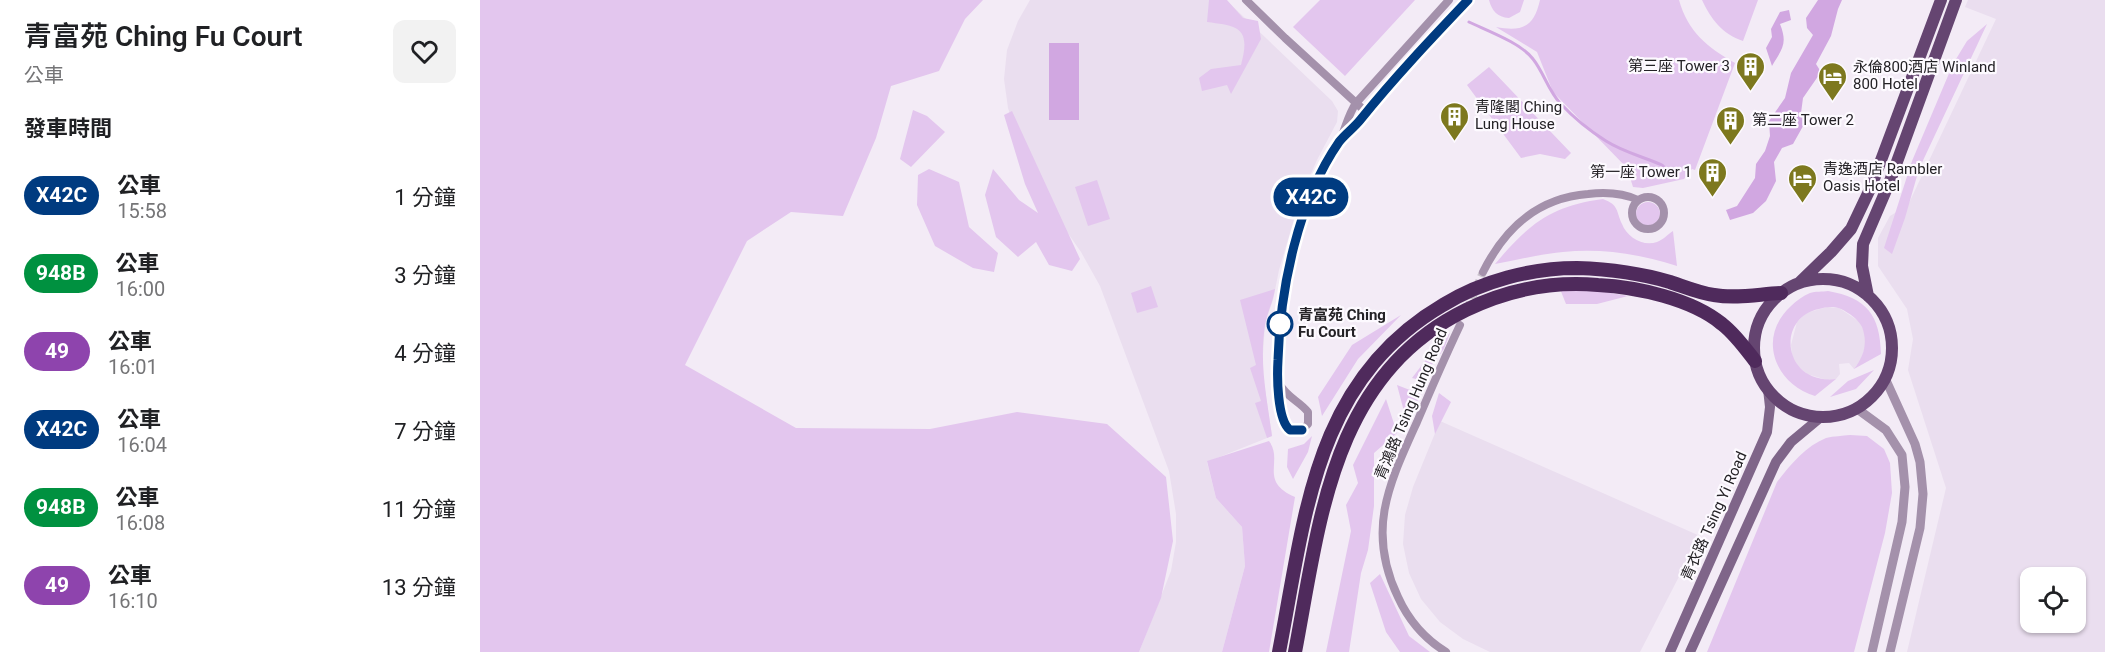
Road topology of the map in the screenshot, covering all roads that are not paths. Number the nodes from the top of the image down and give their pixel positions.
1 (1246, 0) edge
2 (1449, 0) edge
3 (1468, 0) edge
4 (1941, 0) edge
5 (1956, 0) edge
6 (1356, 103) junction
7 (1366, 112) junction
8 (1340, 140) junction
9 (1638, 200) junction
10 (1483, 273) tunnel mouth
11 (1798, 283) junction
12 (1781, 293) junction
13 (1868, 296) junction
14 (1460, 325) dead end
15 (1755, 361) junction
16 (1885, 378) junction
17 (1278, 382) junction
18 (1768, 389) junction
19 (1856, 408) junction
20 (1821, 417) junction
21 (1279, 652) edge
22 (1295, 652) edge
23 (1446, 652) edge
24 (1670, 652) edge
25 (1690, 652) edge
26 (1872, 652) edge
27 (1890, 652) edge

1 - 6 street
2 - 6 street
3 - 7 street
4 - 11 main road, 青衣路 Tsing Yi Road
5 - 13 main road, 青衣路 Tsing Yi Road
6 - 7 street
6 - 8 street
7 - 8 street
8 - 17 street
9 - 9 street
9 - 10 street
11 - 12 main road, 青衣路 Tsing Yi Road
11 - 13 main road, 青衣路 Tsing Yi Road
12 - 15 main road, 青衣路 Tsing Yi Road
12 - 21 highway
13 - 16 main road, 青衣路 Tsing Yi Road
14 - 23 street, 青鴻路 Tsing Hung Road
15 - 18 main road, 青衣路 Tsing Yi Road
15 - 22 highway
16 - 19 main road, 青衣路 Tsing Yi Road
16 - 27 street
17 - 17 street
18 - 20 main road, 青衣路 Tsing Yi Road
18 - 24 main road, 青衣路 Tsing Yi Road
19 - 20 main road, 青衣路 Tsing Yi Road
19 - 26 street
20 - 25 main road, 青衣路 Tsing Yi Road

